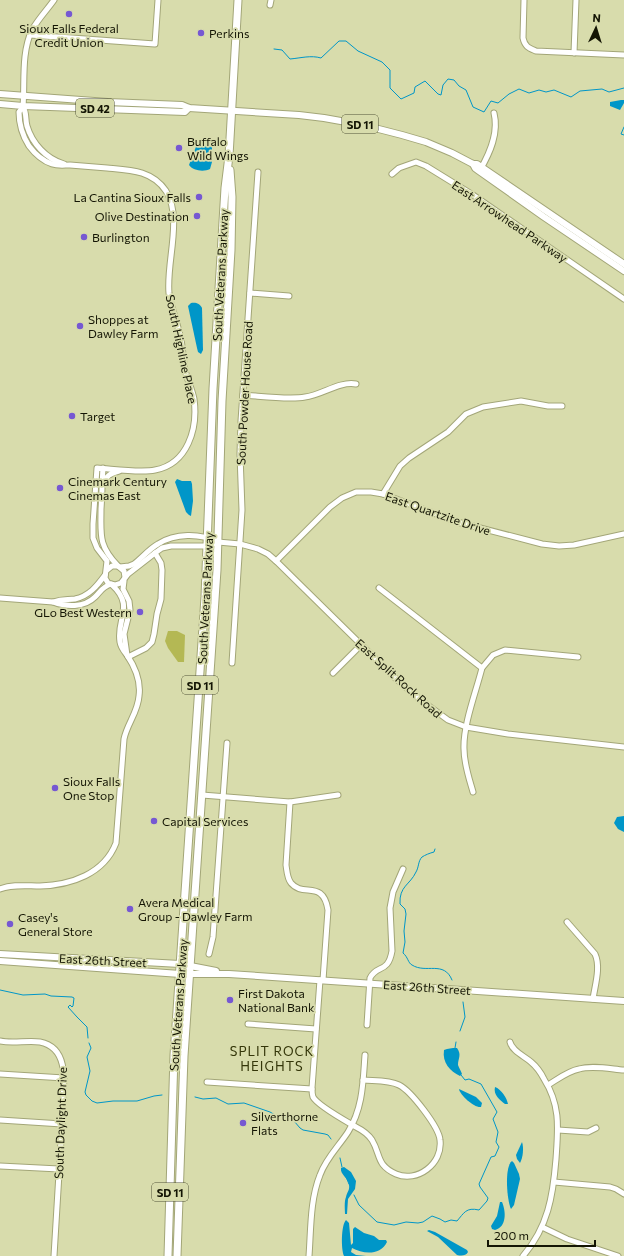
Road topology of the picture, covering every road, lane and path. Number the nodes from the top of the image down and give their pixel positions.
1 (54, 0) edge
2 (158, 0) edge
3 (238, 0) edge
4 (524, 0) edge
5 (576, 0) edge
6 (30, 35) junction
7 (574, 53) junction
8 (624, 55) edge
9 (0, 94) edge
10 (24, 96) junction
11 (0, 104) edge
12 (23, 107) junction
13 (190, 108) junction
14 (232, 111) junction
15 (494, 113) dead end
16 (229, 156) junction
17 (68, 165) junction
18 (481, 169) junction
19 (258, 172) dead end
20 (392, 174) dead end
21 (624, 264) edge
22 (624, 271) edge
23 (250, 293) junction
24 (289, 296) dead end
25 (624, 299) edge
26 (356, 384) dead end
27 (243, 395) junction
28 (562, 406) dead end
29 (100, 468) junction
30 (125, 470) junction
31 (101, 489) junction
32 (383, 494) junction
33 (624, 534) edge
34 (208, 537) junction
35 (218, 542) junction
36 (240, 544) junction
37 (208, 546) junction
38 (155, 553) junction
39 (276, 561) junction
40 (119, 566) junction
41 (106, 573) junction
42 (124, 578) junction
43 (112, 585) junction
44 (379, 588) dead end
45 (0, 598) edge
46 (53, 602) junction
47 (361, 645) junction
48 (128, 656) junction
49 (578, 657) dead end
50 (232, 662) dead end
51 (482, 668) junction
52 (333, 673) dead end
53 (466, 727) junction
54 (227, 743) dead end
55 (624, 747) edge
56 (473, 792) dead end
57 (202, 795) junction
58 (338, 795) dead end
59 (222, 797) junction
60 (290, 802) junction
61 (403, 869) dead end
62 (0, 889) edge
63 (567, 922) dead end
64 (0, 954) edge
65 (209, 954) dead end
66 (0, 961) edge
67 (180, 964) junction
68 (190, 970) junction
69 (180, 974) junction
70 (322, 980) junction
71 (369, 983) junction
72 (593, 999) junction
73 (624, 1001) edge
74 (248, 1024) dead end
75 (367, 1025) dead end
76 (316, 1029) junction
77 (0, 1041) edge
78 (510, 1042) dead end
79 (365, 1055) dead end
80 (624, 1070) edge
81 (0, 1074) edge
82 (64, 1078) junction
83 (363, 1080) junction
84 (206, 1082) dead end
85 (548, 1085) junction
86 (312, 1089) junction
87 (0, 1120) edge
88 (62, 1124) junction
89 (352, 1124) junction
90 (596, 1128) dead end
91 (558, 1130) junction
92 (0, 1166) edge
93 (59, 1169) junction
94 (554, 1182) junction
95 (624, 1194) edge
96 (542, 1227) junction
97 (54, 1256) edge
98 (168, 1256) edge
99 (177, 1256) edge
100 (309, 1256) edge
101 (523, 1256) edge
102 (618, 1256) edge

1 - 6 street
2 - 6 street
3 - 14 highway, South Veterans Parkway
4 - 7 street
5 - 7 street
6 - 10 street
7 - 8 street
9 - 10 main road, East Arrowhead Parkway / SD 42
10 - 12 street
10 - 13 main road, East Arrowhead Parkway / SD 42
11 - 12 main road, East Arrowhead Parkway / SD 42
12 - 13 main road, East Arrowhead Parkway / SD 42
12 - 17 street, South Highline Place
12 - 17 street, South Highline Place
13 - 14 main road, East Arrowhead Parkway / SD 42
14 - 16 highway, South Veterans Parkway / SD 11
14 - 18 main road, East Arrowhead Parkway / SD 11
15 - 18 street
16 - 34 highway, South Veterans Parkway / SD 11
16 - 35 highway, South Veterans Parkway / SD 11
17 - 30 street, South Highline Place
18 - 21 main road, East Arrowhead Parkway / SD 11
18 - 22 main road, East Arrowhead Parkway / SD 11
19 - 23 street, South Powder House Road
20 - 25 street, East Arrowhead Parkway
23 - 24 street
23 - 27 street, South Powder House Road
26 - 27 street
27 - 36 street, South Powder House Road
28 - 32 street
29 - 30 street, South Highline Place
29 - 31 street
29 - 41 street
30 - 31 street
31 - 40 street
32 - 33 street, East Quartzite Drive
32 - 39 street, East Quartzite Drive
34 - 35 street
34 - 37 highway, South Veterans Parkway / SD 11
34 - 40 street
35 - 36 street, East Split Rock Road
35 - 37 street, East Split Rock Road
35 - 57 highway, South Veterans Parkway / SD 11
36 - 39 street, East Split Rock Road
36 - 50 street, South Powder House Road
37 - 38 street
37 - 67 highway, South Veterans Parkway / SD 11
38 - 42 street
38 - 48 street
39 - 47 street, East Split Rock Road
40 - 41 street
40 - 42 street
41 - 43 street
41 - 46 street
42 - 43 street
42 - 48 street
43 - 46 street
43 - 48 street
44 - 51 street
45 - 46 street
47 - 52 street
47 - 53 street, East Split Rock Road
48 - 62 street
49 - 51 street
51 - 53 street
53 - 55 street, East Split Rock Road
53 - 56 street
54 - 59 street
57 - 59 street
57 - 68 highway, South Veterans Parkway / SD 11
58 - 60 street
59 - 60 street
59 - 65 street
60 - 70 street
61 - 71 street
63 - 72 street
64 - 67 main road, East 26th Street
66 - 69 main road, East 26th Street
67 - 68 main road, East 26th Street
67 - 69 highway, South Veterans Parkway / SD 11
68 - 69 main road, East 26th Street
68 - 70 main road, East 26th Street
68 - 99 highway, South Veterans Parkway / SD 11
69 - 98 highway, South Veterans Parkway / SD 11
70 - 71 main road, East 26th Street
70 - 76 street
71 - 72 main road, East 26th Street
71 - 75 street
72 - 73 main road, East 26th Street
74 - 76 street
76 - 86 street
77 - 82 street, South Daylight Drive
78 - 85 street
79 - 83 street
80 - 85 street
81 - 82 street
82 - 88 street, South Daylight Drive
83 - 89 street
83 - 89 street
84 - 86 street
85 - 91 street
86 - 89 street
87 - 88 street
88 - 93 street, South Daylight Drive
89 - 100 street
90 - 91 street
91 - 94 street
92 - 93 street
93 - 97 street, South Daylight Drive
94 - 95 street
94 - 96 street
96 - 101 street
96 - 102 street

